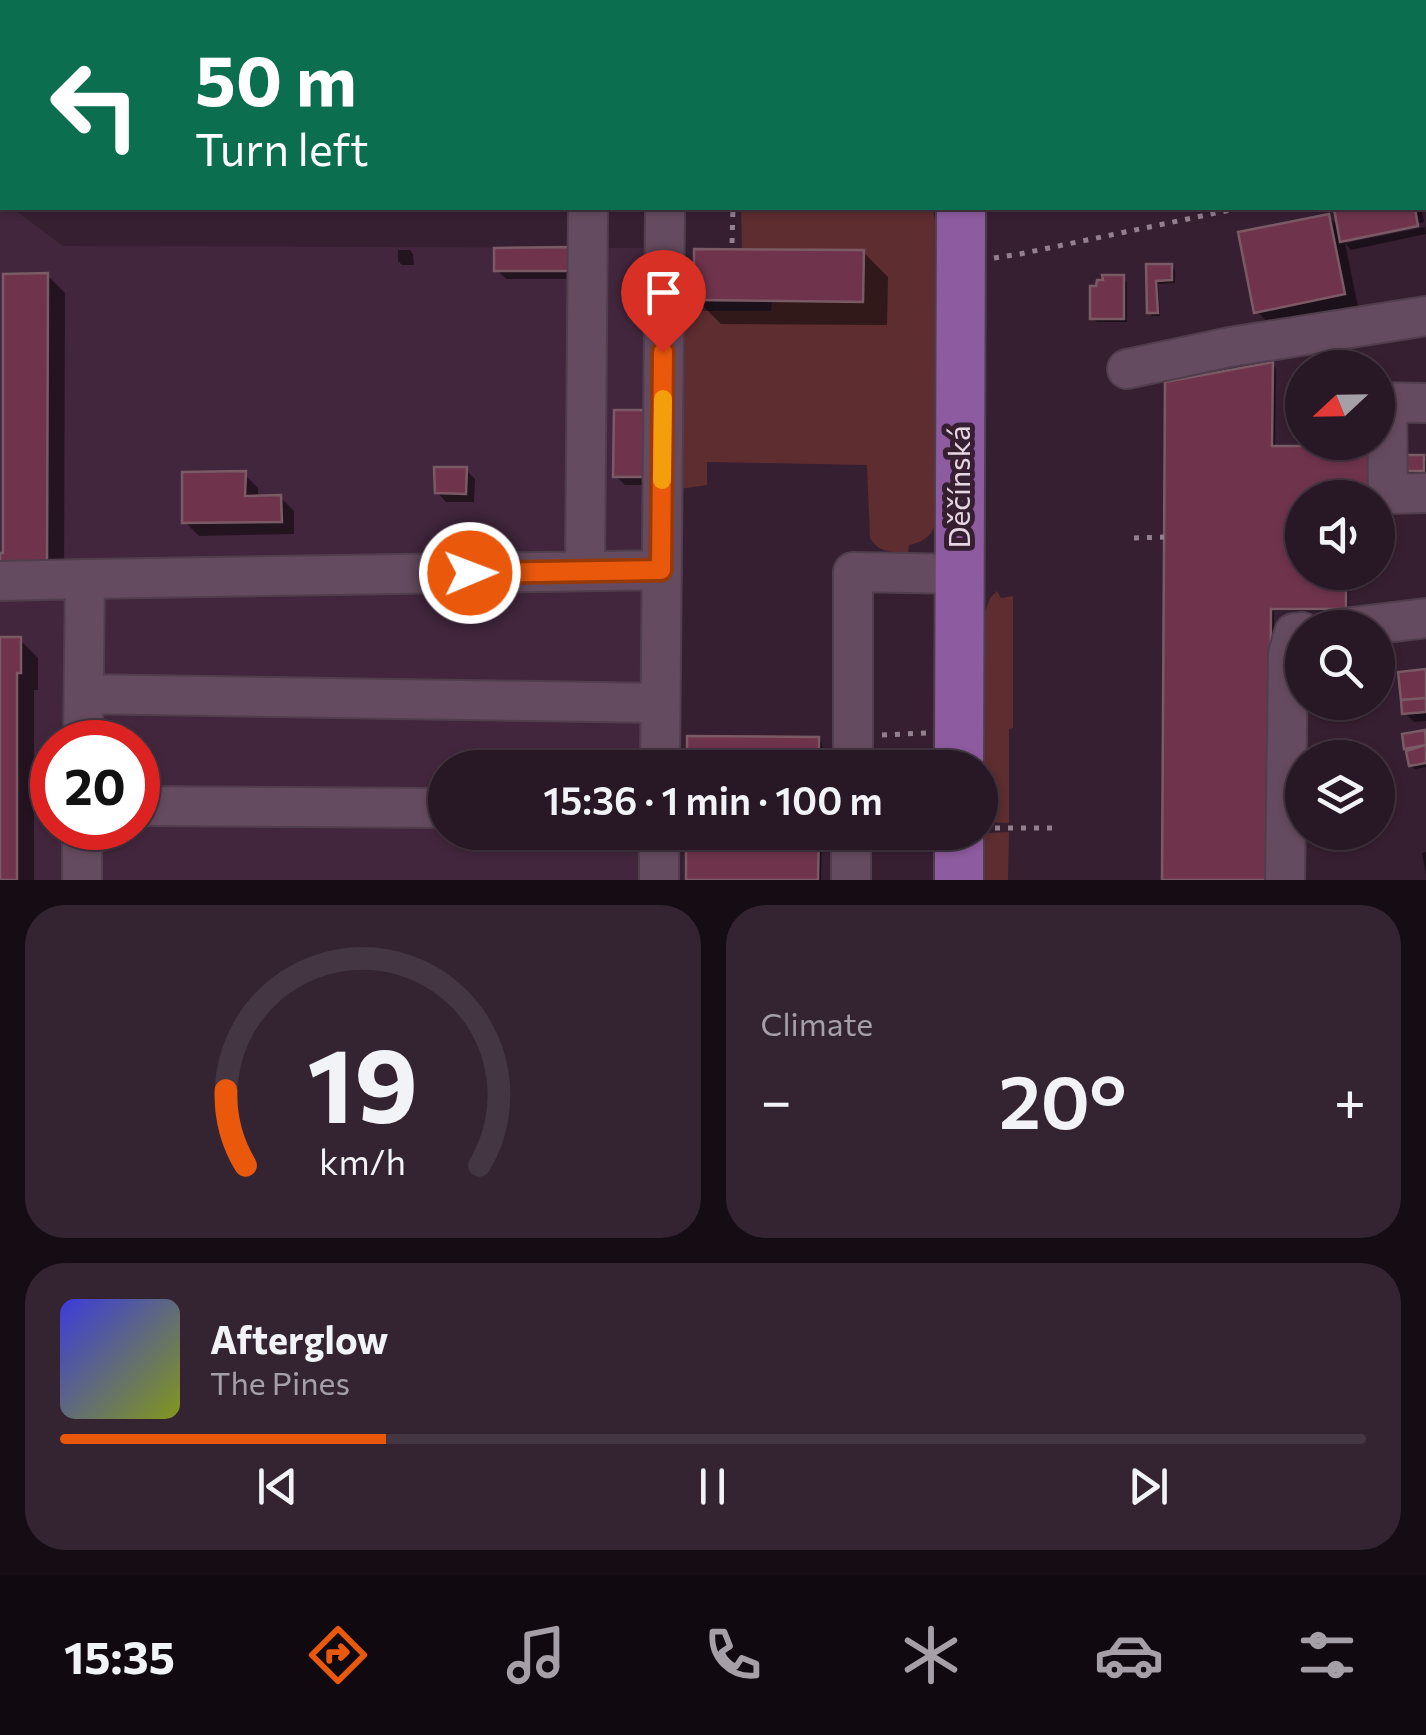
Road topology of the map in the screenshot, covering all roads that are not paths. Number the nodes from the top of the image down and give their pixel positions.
1 (588, 210) edge
2 (665, 210) edge
3 (961, 210) edge
4 (1426, 316) edge
5 (1289, 350) edge
6 (1312, 350) edge
7 (1128, 369) dead end
8 (1395, 402) edge
9 (1426, 403) edge
10 (1386, 460) edge
11 (1426, 493) edge
12 (661, 570) junction
13 (585, 571) junction
14 (960, 574) junction
15 (85, 580) junction
16 (0, 581) edge
17 (1426, 618) edge
18 (1395, 622) edge
19 (84, 694) junction
20 (660, 703) junction
21 (83, 720) edge
22 (1287, 720) edge
23 (660, 750) edge
24 (853, 750) edge
25 (949, 750) edge
26 (160, 806) edge
27 (428, 808) edge
28 (82, 850) edge
29 (659, 850) edge
30 (852, 850) edge
31 (959, 850) edge
32 (82, 880) edge
33 (659, 880) edge
34 (851, 880) edge
35 (959, 880) edge
36 (1285, 880) edge

1 - 13 lane
2 - 12 lane
3 - 14 main road, Děčínská
4 - 6 lane
5 - 7 lane
8 - 9 lane
10 - 11 lane
12 - 13 lane
12 - 20 lane
13 - 15 lane
14 - 24 lane
14 - 25 main road, Děčínská
15 - 16 lane
15 - 19 lane
17 - 18 lane
19 - 20 lane
19 - 21 lane
20 - 23 lane
22 - 36 lane
26 - 27 lane
28 - 32 lane
29 - 33 lane
30 - 34 lane
31 - 35 main road

